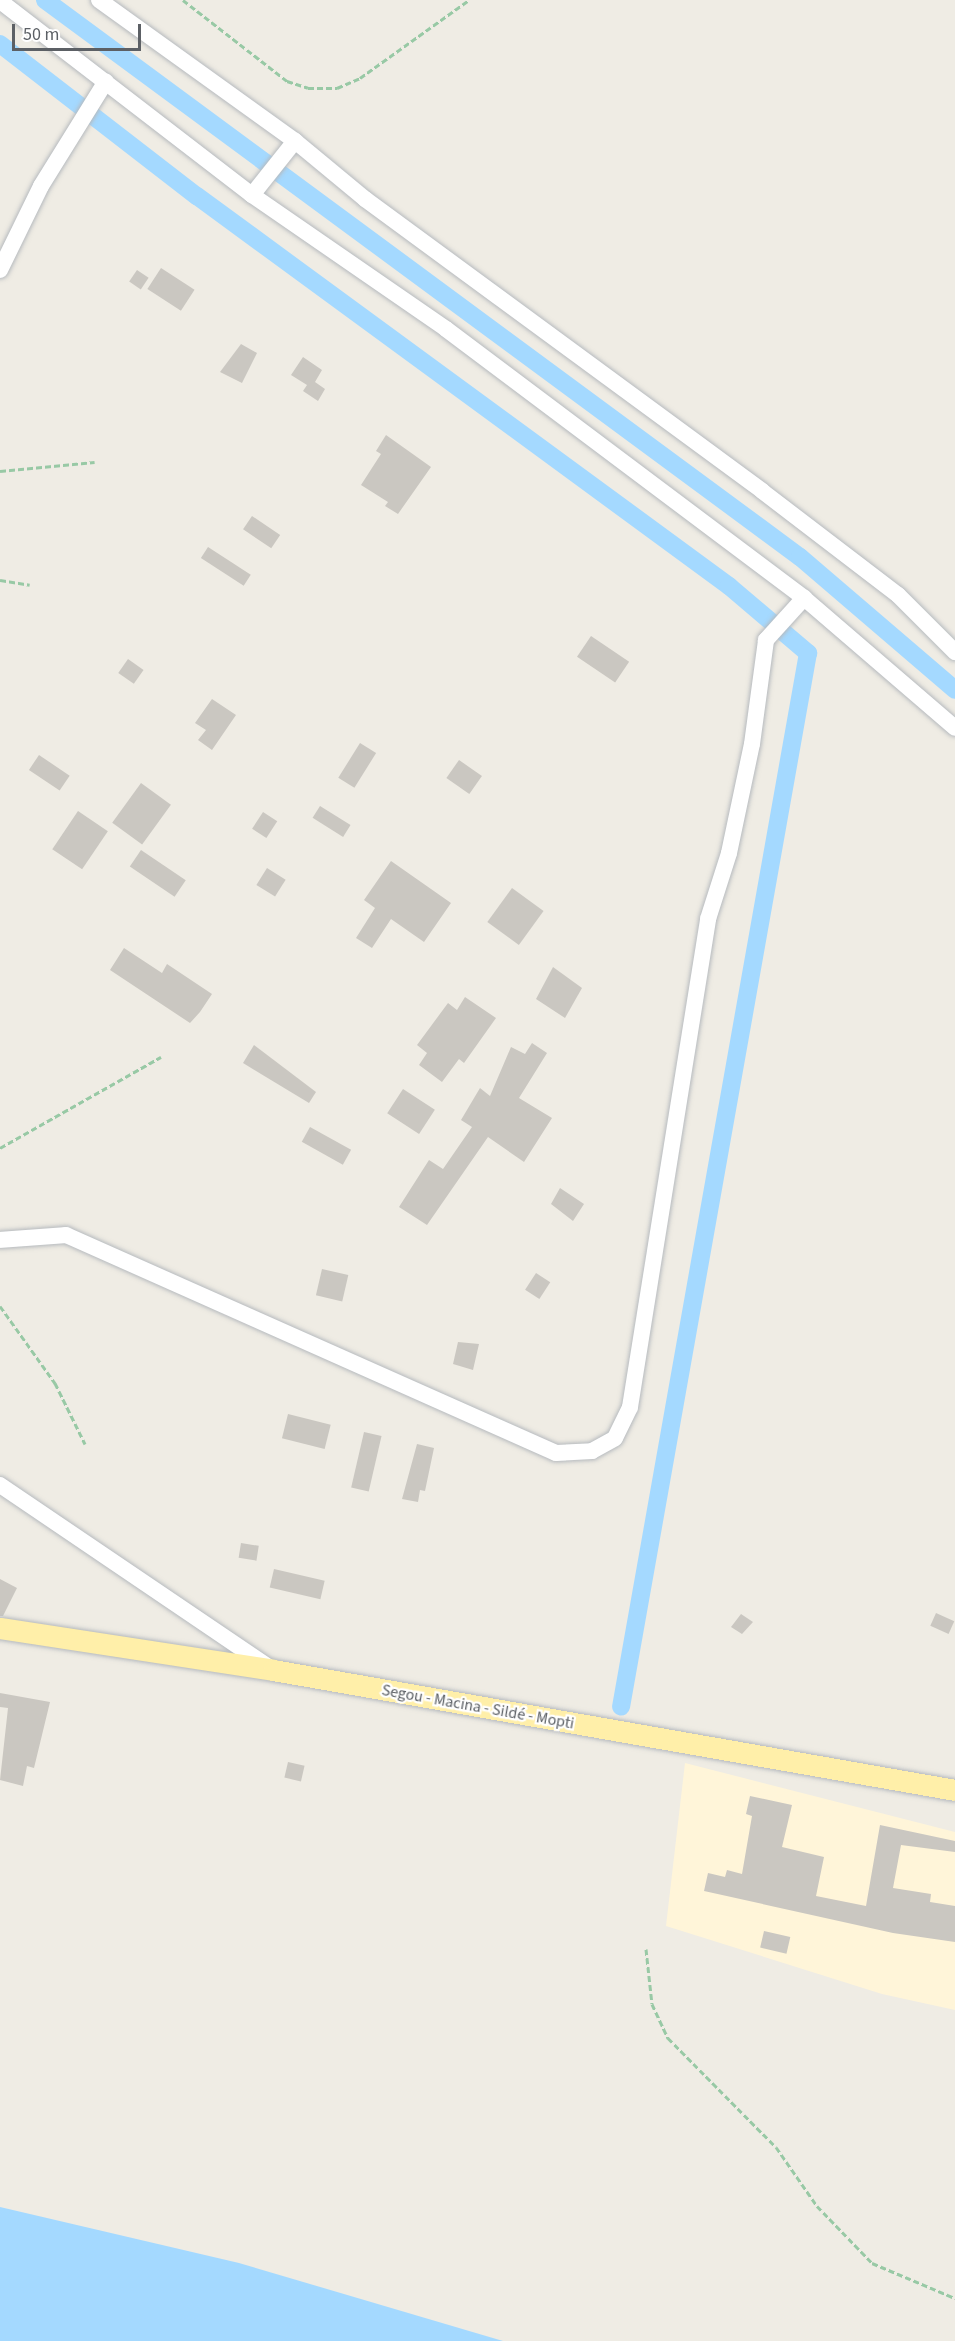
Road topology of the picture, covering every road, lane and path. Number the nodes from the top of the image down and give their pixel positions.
1 (99, 0) edge
2 (183, 0) edge
3 (469, 0) edge
4 (0, 1) edge
5 (106, 81) junction
6 (291, 144) junction
7 (256, 190) junction
8 (0, 270) edge
9 (94, 462) dead end
10 (0, 471) edge
11 (0, 580) edge
12 (30, 585) dead end
13 (804, 598) junction
14 (955, 652) edge
15 (955, 728) edge
16 (161, 1057) dead end
17 (0, 1148) edge
18 (0, 1240) edge
19 (0, 1306) edge
20 (85, 1444) dead end
21 (0, 1485) edge
22 (0, 1628) edge
23 (273, 1670) junction
24 (955, 1790) edge
25 (646, 1949) dead end
26 (955, 2298) edge

1 - 6 street
2 - 3 path
4 - 5 street
5 - 7 street
5 - 8 street
6 - 7 street
6 - 14 street
7 - 13 street
9 - 10 path
11 - 12 path
13 - 15 street
13 - 18 street
16 - 17 path
19 - 20 path
21 - 23 street
22 - 23 main road, Segou - Macina - Sildé - Mopti
23 - 24 main road, Segou - Macina - Sildé - Mopti
25 - 26 path

